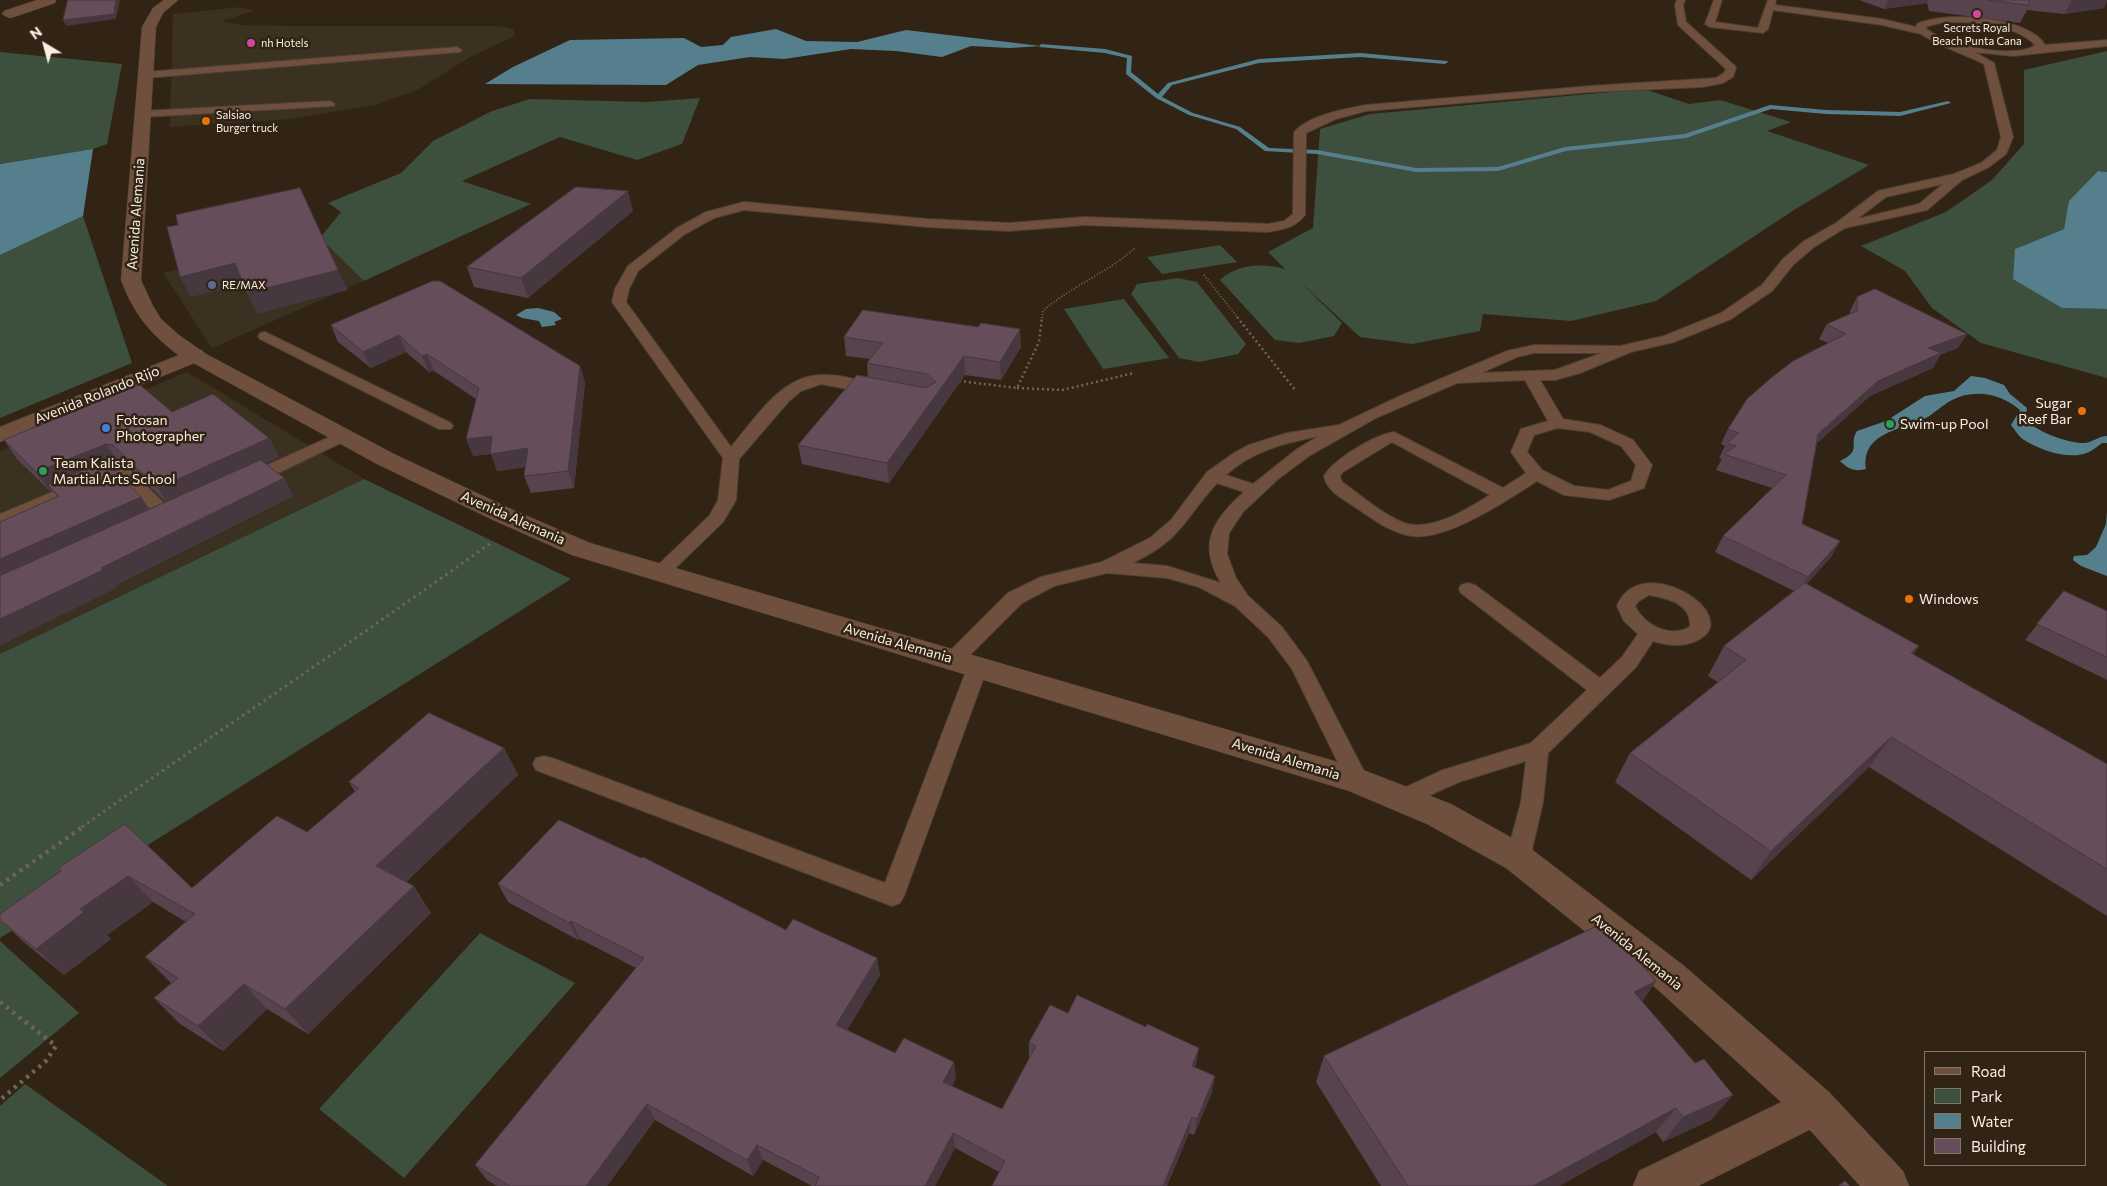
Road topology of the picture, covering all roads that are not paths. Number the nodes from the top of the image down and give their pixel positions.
1 (50, 0) edge
2 (172, 0) edge
3 (1680, 0) edge
4 (1718, 0) edge
5 (1771, 3) edge
6 (9, 14) dead end
7 (1922, 27) junction
8 (2107, 43) edge
9 (1952, 46) junction
10 (2038, 49) junction
11 (457, 50) dead end
12 (2019, 54) junction
13 (1989, 62) junction
14 (146, 75) junction
15 (330, 104) dead end
16 (143, 114) junction
17 (1958, 178) junction
18 (1840, 226) junction
19 (265, 336) dead end
20 (1626, 349) junction
21 (194, 356) junction
22 (1531, 377) junction
23 (1458, 378) junction
24 (888, 392) edge
25 (1556, 423) junction
26 (444, 426) dead end
27 (1345, 428) junction
28 (0, 435) edge
29 (341, 437) junction
30 (732, 458) junction
31 (1536, 474) junction
32 (1213, 476) junction
33 (237, 485) edge
34 (1255, 490) junction
35 (1503, 495) junction
36 (186, 509) edge
37 (168, 517) junction
38 (0, 520) edge
39 (150, 525) edge
40 (1107, 567) junction
41 (658, 572) junction
42 (1468, 590) dead end
43 (1242, 600) junction
44 (1650, 632) dead end
45 (966, 663) junction
46 (1601, 690) junction
47 (1538, 750) junction
48 (544, 764) dead end
49 (1358, 781) junction
50 (1401, 798) junction
51 (1518, 858) junction
52 (1815, 1106) junction
53 (1654, 1186) edge
54 (1888, 1186) edge

1 - 6 street
2 - 14 street, Avenida Alemania
3 - 30 lane
4 - 5 lane
5 - 7 lane
7 - 9 lane
7 - 10 lane
8 - 10 lane
9 - 12 lane
9 - 13 lane
10 - 12 lane
11 - 14 lane
12 - 13 lane
13 - 17 lane
14 - 16 street, Avenida Alemania
15 - 16 lane
16 - 21 street, Avenida Alemania
17 - 18 lane
17 - 18 lane
18 - 20 lane
19 - 26 lane
20 - 22 lane
20 - 23 lane
21 - 28 street, Avenida Rolando Rijo
21 - 29 street, Avenida Alemania
22 - 23 lane
22 - 25 lane
23 - 27 lane
24 - 30 lane
25 - 31 lane
25 - 31 lane
27 - 32 lane
27 - 34 lane
29 - 33 lane
29 - 41 street, Avenida Alemania
30 - 41 lane
31 - 35 lane
32 - 34 lane
32 - 40 lane
34 - 43 lane
35 - 35 lane
36 - 37 lane
37 - 38 lane
37 - 39 lane
40 - 43 lane
40 - 45 lane
41 - 45 street, Avenida Alemania
42 - 46 lane
43 - 49 lane
44 - 46 lane
45 - 48 lane
45 - 49 street, Avenida Alemania
46 - 47 lane
47 - 50 lane
47 - 51 lane
49 - 50 street, Avenida Alemania
50 - 51 street, Avenida Alemania
51 - 52 street, Avenida Alemania
52 - 53 street
52 - 54 street, Avenida Alemania

